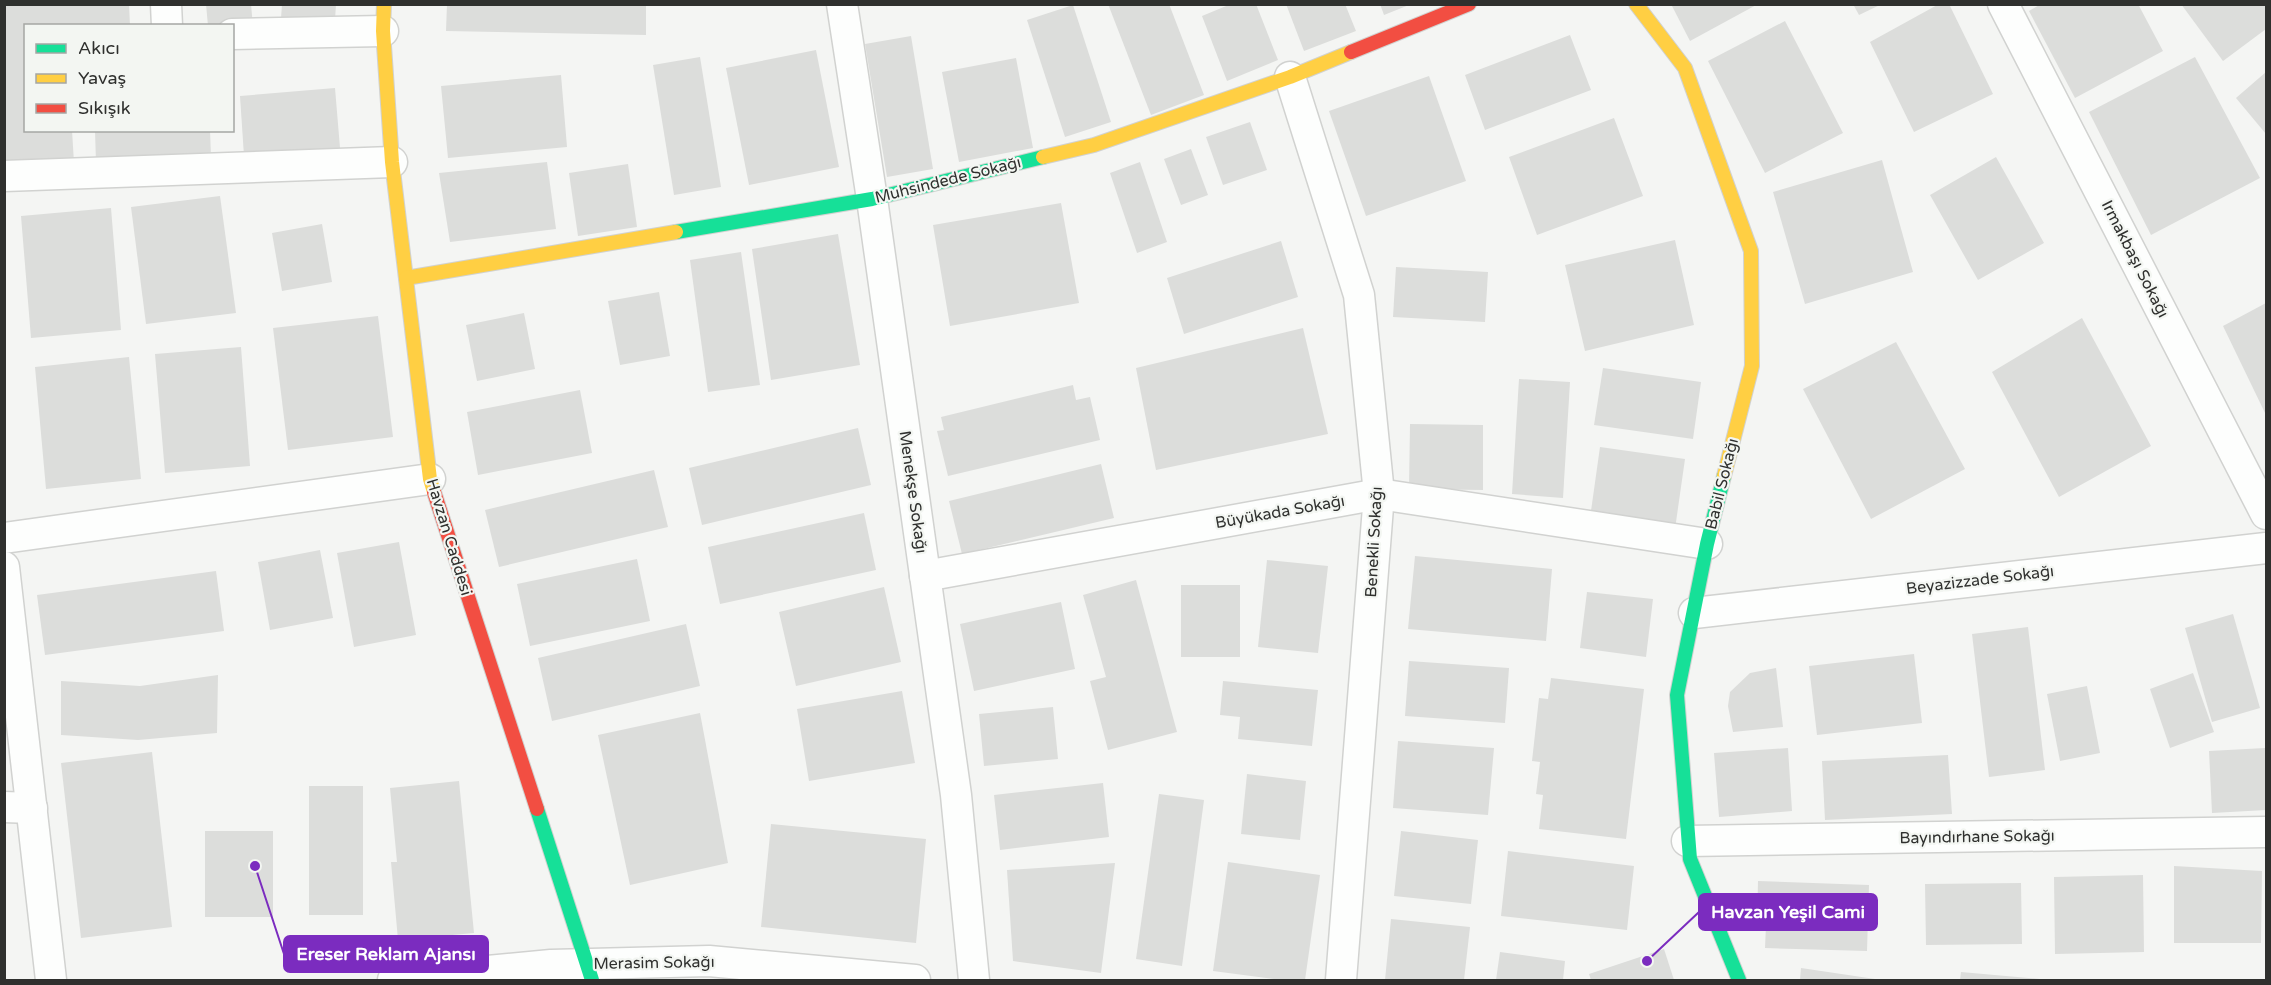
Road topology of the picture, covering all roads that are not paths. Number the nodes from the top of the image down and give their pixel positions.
1 (166, 4) edge
2 (842, 4) edge
3 (1469, 4) edge
4 (1636, 4) edge
5 (2003, 4) edge
6 (384, 18) edge
7 (167, 24) edge
8 (234, 34) edge
9 (1290, 77) junction
10 (392, 162) junction
11 (4, 176) edge
12 (872, 199) junction
13 (406, 278) junction
14 (430, 479) junction
15 (1379, 494) junction
16 (2266, 514) edge
17 (4, 538) edge
18 (1707, 544) junction
19 (2266, 548) edge
20 (4, 567) edge
21 (926, 576) junction
22 (1694, 613) junction
23 (18, 807) edge
24 (2266, 832) edge
25 (1687, 841) junction
26 (589, 972) edge
27 (51, 981) edge
28 (393, 981) edge
29 (915, 981) edge
30 (974, 981) edge
31 (1341, 981) edge
32 (1739, 981) edge

1 - 7 street
2 - 12 street, Menekşe Sokağı
3 - 9 street, Muhsindede Sokağı
4 - 18 street, Babil Sokağı
5 - 16 street, Irmakbaşı Sokağı
6 - 8 street
6 - 10 street, Havzan Caddesi
9 - 12 street, Muhsindede Sokağı
9 - 15 street, Benekli Sokağı
10 - 11 street
10 - 13 street, Havzan Caddesi
12 - 13 street, Muhsindede Sokağı
12 - 21 street, Menekşe Sokağı
13 - 14 street, Havzan Caddesi
14 - 17 street
14 - 26 street, Havzan Caddesi
15 - 18 street, Büyükada Sokağı
15 - 21 street, Büyükada Sokağı
15 - 31 street, Benekli Sokağı
18 - 22 street, Babil Sokağı
19 - 22 street, Beyazizzade Sokağı
20 - 23 street
21 - 30 street, Menekşe Sokağı
22 - 25 street, Babil Sokağı
23 - 27 street
24 - 25 street, Bayındırhane Sokağı
25 - 32 street, Babil Sokağı
26 - 28 street, Merasim Sokağı
26 - 29 street, Merasim Sokağı

